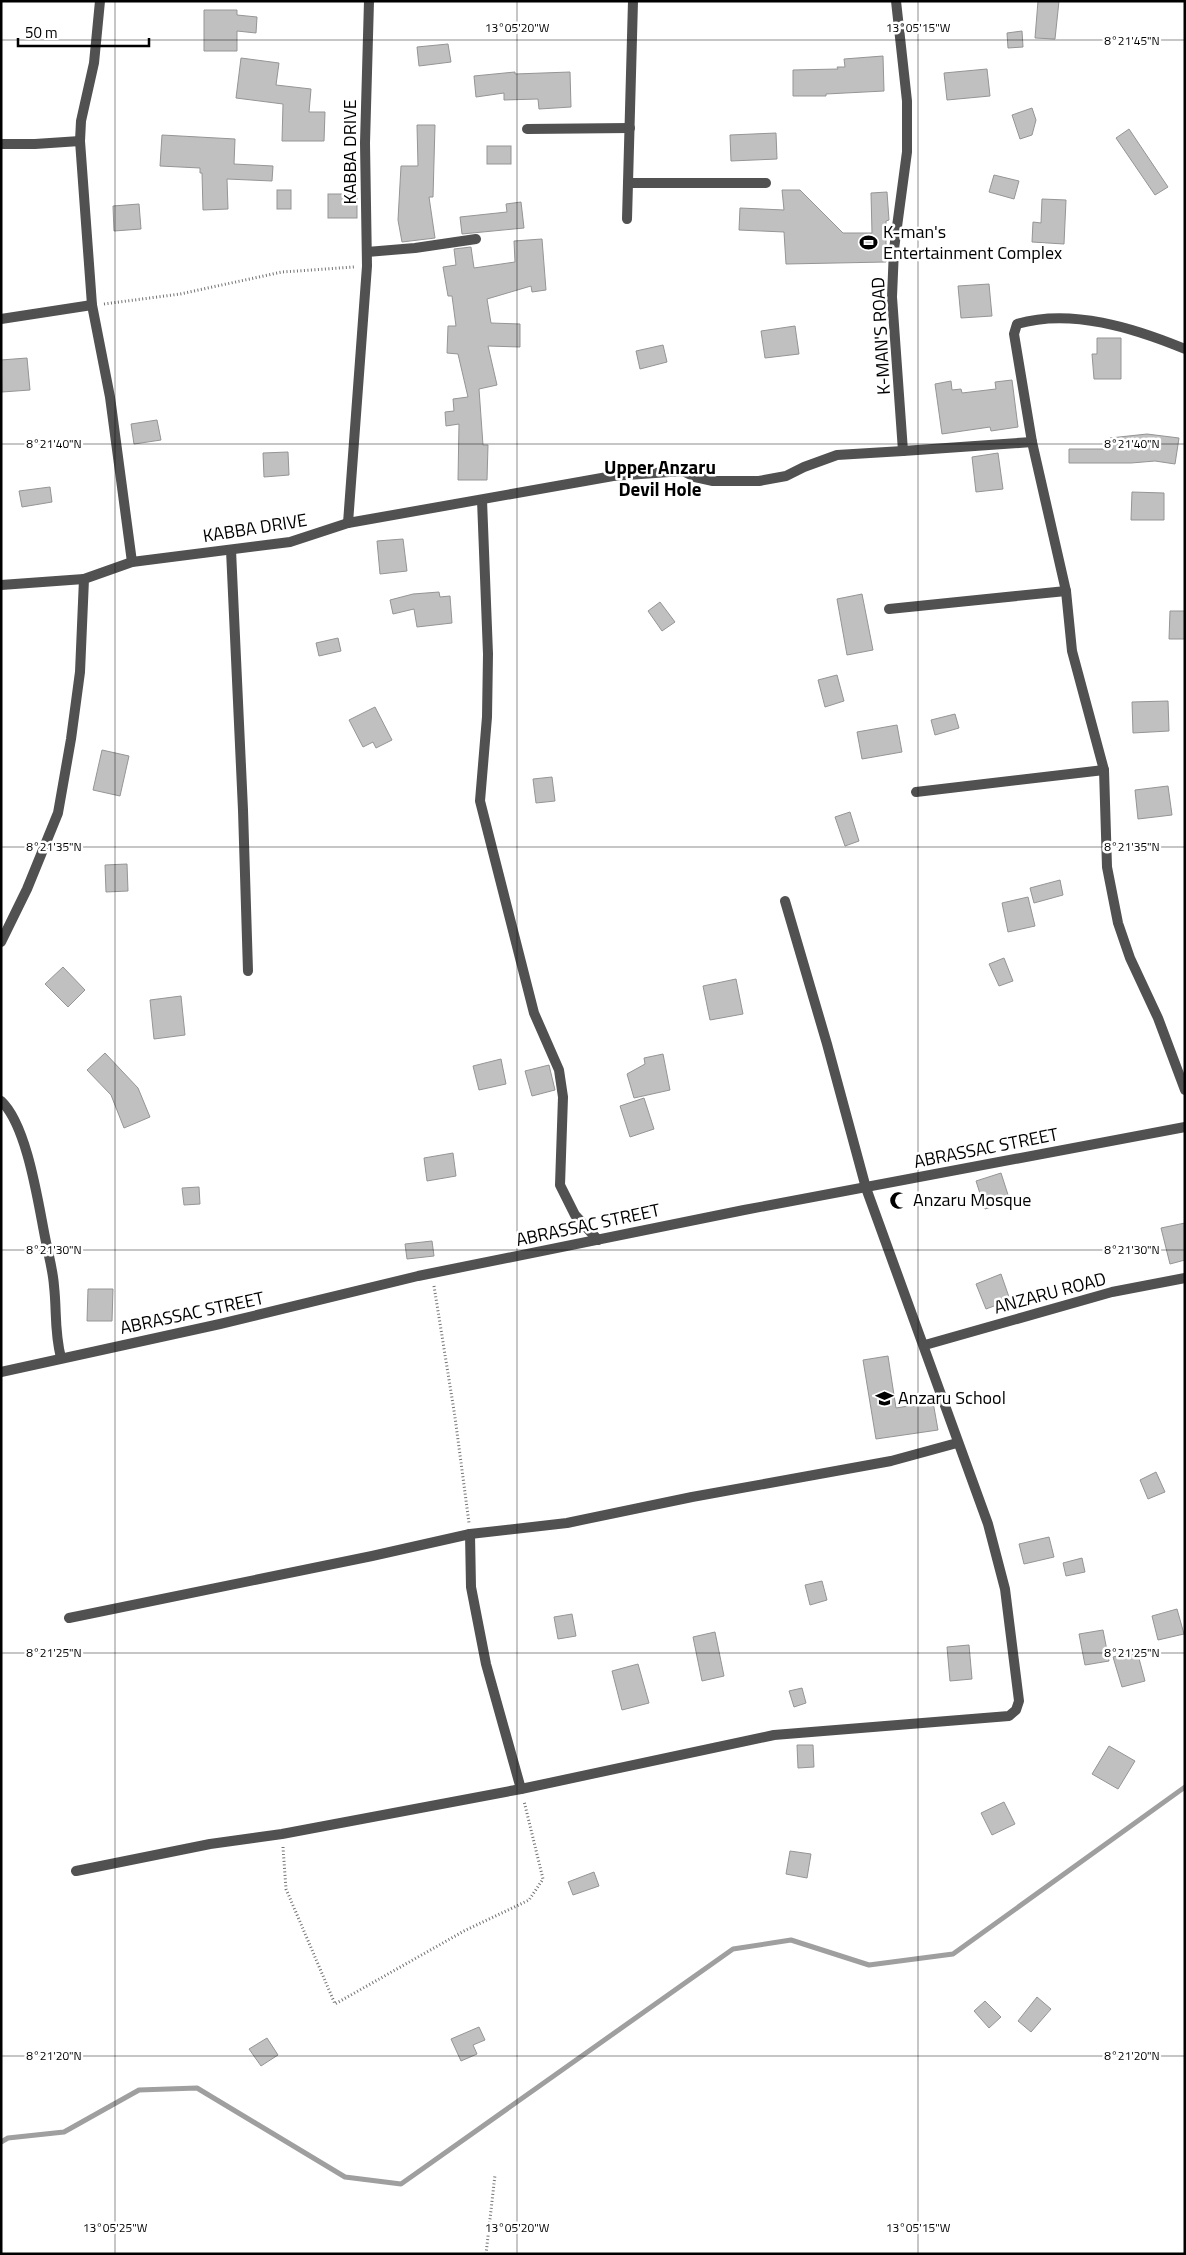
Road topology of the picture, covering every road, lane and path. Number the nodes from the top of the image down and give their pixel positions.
1 (100, 1) edge
2 (369, 1) edge
3 (634, 1) edge
4 (896, 1) edge
5 (630, 128) junction
6 (527, 129) dead end
7 (80, 141) junction
8 (1, 144) edge
9 (628, 183) junction
10 (766, 183) dead end
11 (627, 219) dead end
12 (476, 239) dead end
13 (367, 252) junction
14 (367, 266) junction
15 (92, 305) junction
16 (1, 319) edge
17 (1185, 349) edge
18 (1032, 442) junction
19 (903, 451) junction
20 (482, 500) junction
21 (348, 523) junction
22 (231, 550) junction
23 (132, 562) junction
24 (84, 579) junction
25 (1, 585) edge
26 (1066, 591) junction
27 (890, 609) dead end
28 (1104, 770) junction
29 (916, 792) dead end
30 (784, 901) dead end
31 (1, 942) edge
32 (248, 971) dead end
33 (1185, 1090) edge
34 (1, 1100) edge
35 (1185, 1127) edge
36 (866, 1188) junction
37 (598, 1240) junction
38 (432, 1273) junction
39 (1185, 1278) edge
40 (925, 1345) junction
41 (61, 1358) junction
42 (1, 1372) edge
43 (957, 1443) junction
44 (470, 1534) junction
45 (69, 1618) dead end
46 (521, 1789) junction
47 (282, 1834) junction
48 (76, 1871) dead end
49 (495, 2175) dead end
50 (486, 2254) edge

1 - 7 street
2 - 13 street, KABBA DRIVE
3 - 5 street
4 - 19 street, K-MAN'S ROAD
5 - 6 street
5 - 9 street
7 - 8 street
7 - 15 street
9 - 10 street
9 - 11 street
12 - 13 street
13 - 14 street, KABBA DRIVE
14 - 15 path
14 - 21 street, KABBA DRIVE
15 - 16 street
15 - 23 street
17 - 18 street
18 - 19 street
18 - 26 street
19 - 20 street
20 - 21 street
20 - 37 street
21 - 22 street, KABBA DRIVE
22 - 23 street, KABBA DRIVE
22 - 32 street
23 - 24 street, KABBA DRIVE
24 - 25 street, KABBA DRIVE
24 - 31 street
26 - 27 street
26 - 28 street
28 - 29 street
28 - 33 street
30 - 36 street
34 - 41 street
35 - 36 street, ABRASSAC STREET
36 - 37 street, ABRASSAC STREET
36 - 40 street
37 - 38 street, ABRASSAC STREET
38 - 41 street, ABRASSAC STREET
38 - 44 path
39 - 40 street, ANZARU ROAD
40 - 43 street
41 - 42 street, ABRASSAC STREET
43 - 44 street
43 - 46 street
44 - 45 street
44 - 46 street
46 - 47 street
46 - 47 path
47 - 48 street
49 - 50 path

